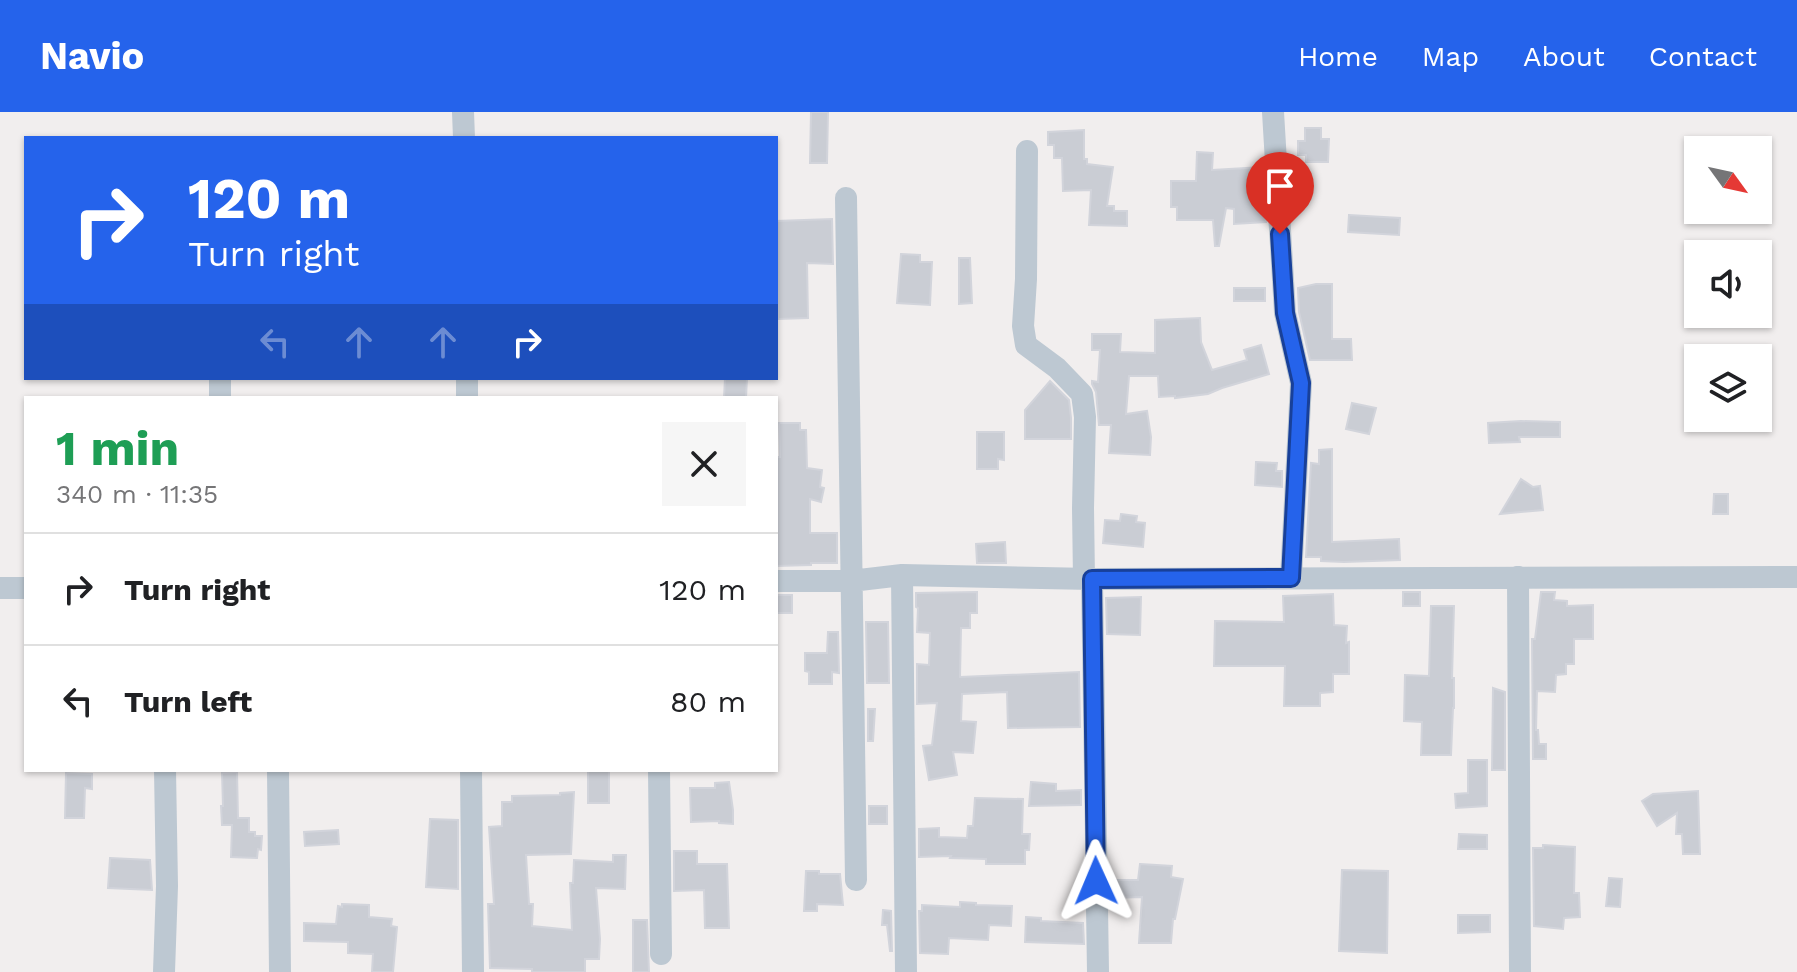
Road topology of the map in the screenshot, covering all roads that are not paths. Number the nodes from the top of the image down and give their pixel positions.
1 (463, 112) edge
2 (1273, 112) edge
3 (464, 136) edge
4 (1027, 151) dead end
5 (846, 198) dead end
6 (902, 575) junction
7 (1518, 577) junction
8 (1797, 577) edge
9 (1291, 578) junction
10 (1088, 579) junction
11 (778, 581) edge
12 (851, 581) junction
13 (0, 588) edge
14 (24, 588) edge
15 (165, 772) edge
16 (278, 772) edge
17 (471, 772) edge
18 (659, 772) edge
19 (856, 880) dead end
20 (661, 954) dead end
21 (164, 972) edge
22 (280, 972) edge
23 (473, 972) edge
24 (906, 972) edge
25 (1098, 972) edge
26 (1520, 972) edge

1 - 3 street
2 - 9 street
4 - 10 street
5 - 12 street
6 - 10 street
6 - 12 street
6 - 24 street
7 - 8 street
7 - 9 street
7 - 26 street
9 - 10 street
10 - 25 street
11 - 12 street
12 - 19 street
13 - 14 street
15 - 21 street
16 - 22 street
17 - 23 street
18 - 20 street

